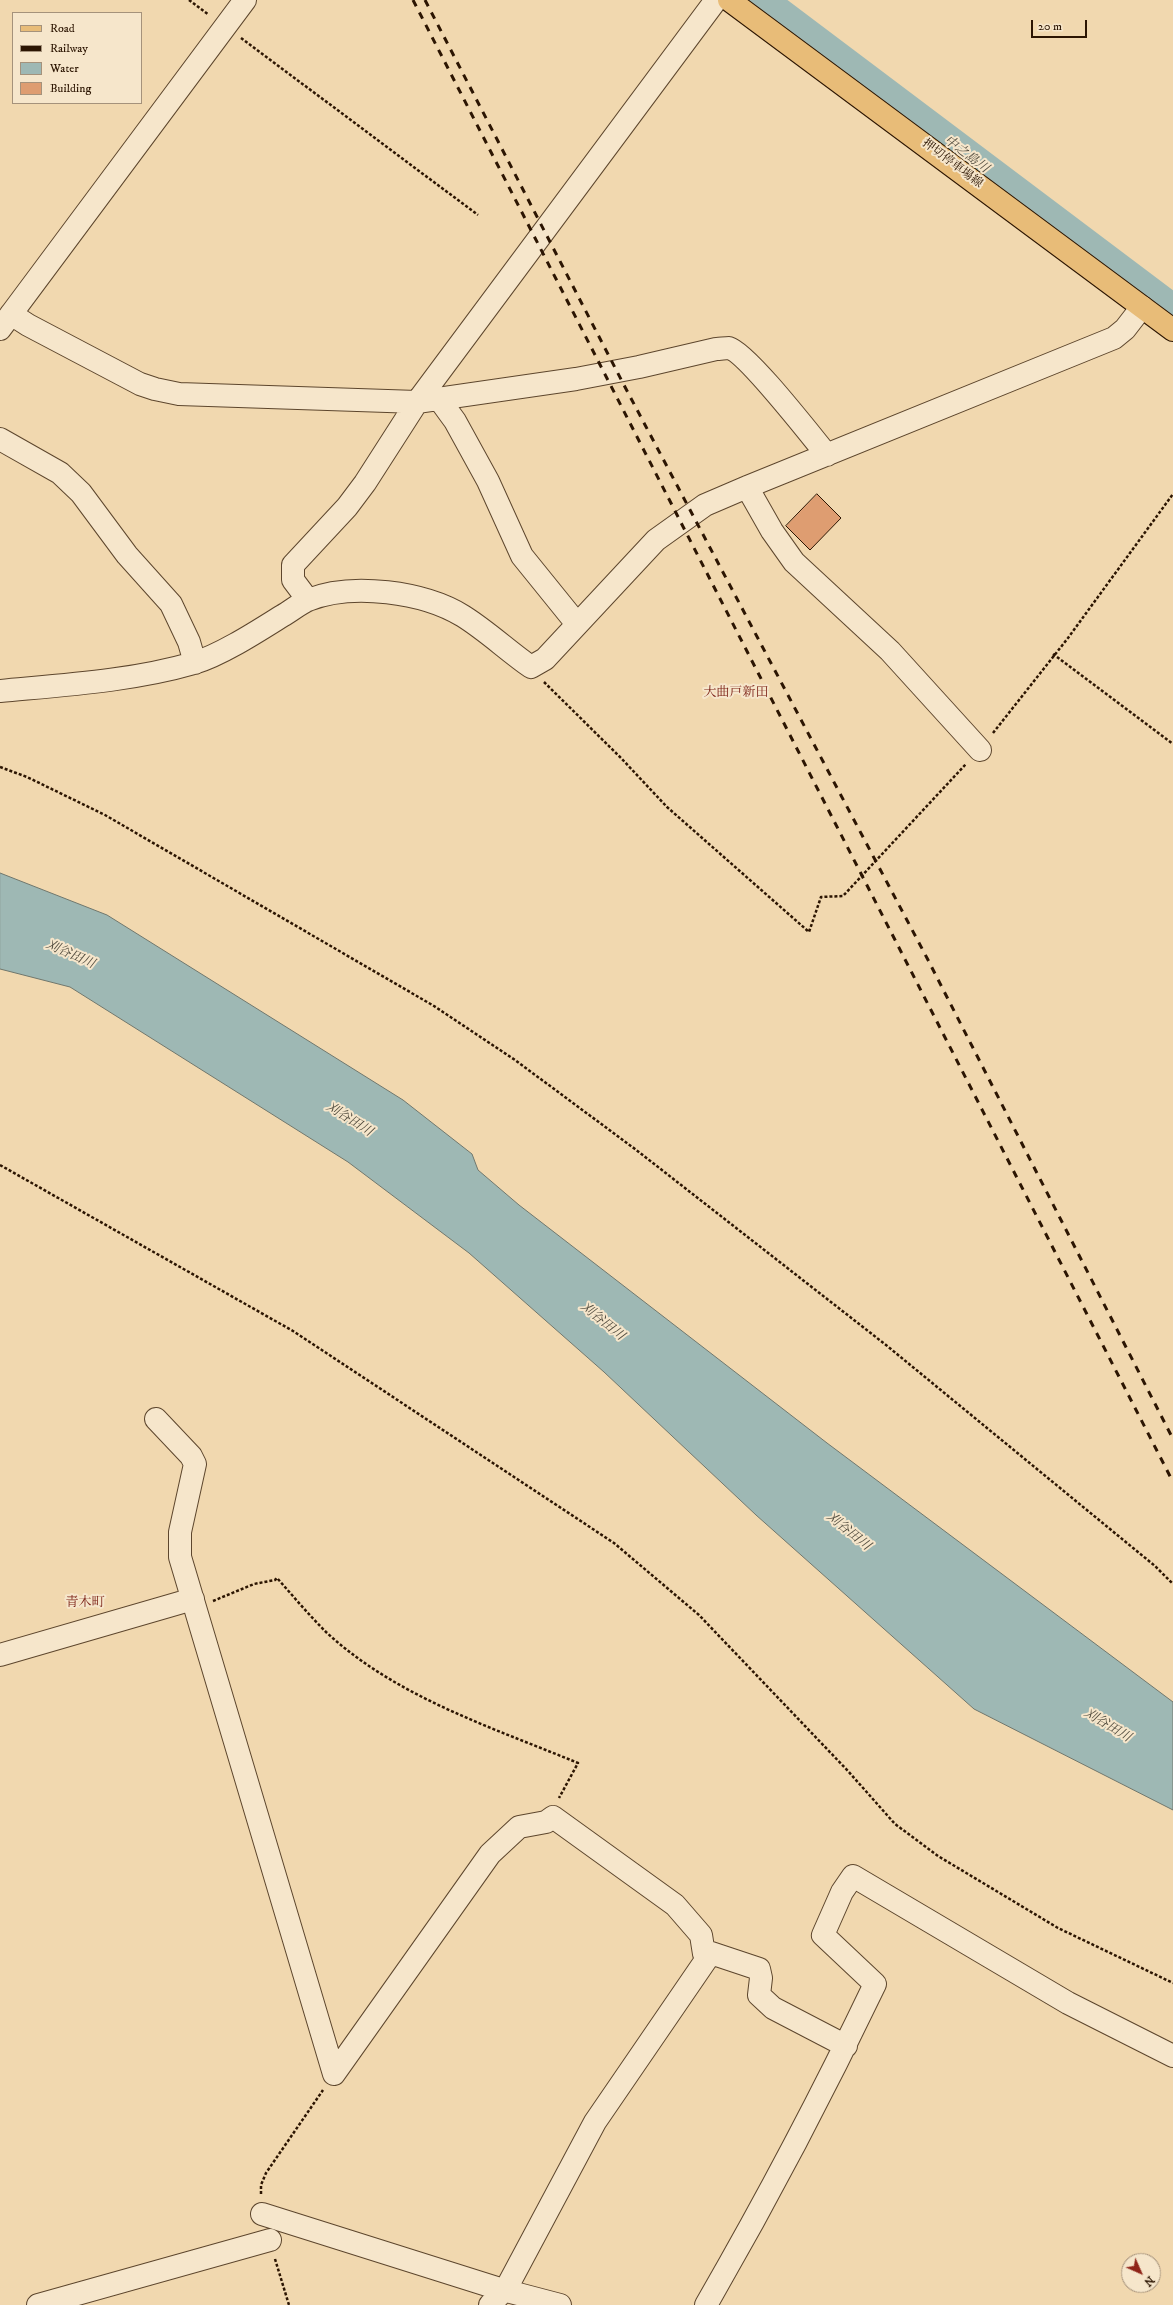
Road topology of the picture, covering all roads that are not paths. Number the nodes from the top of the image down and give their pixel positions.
1 (245, 0) edge
2 (716, 0) edge
3 (729, 0) edge
4 (1142, 307) junction
5 (6, 322) edge
6 (1173, 330) edge
7 (439, 399) junction
8 (417, 402) junction
9 (0, 439) edge
10 (827, 455) junction
11 (747, 487) junction
12 (308, 600) junction
13 (577, 624) junction
14 (196, 663) junction
15 (0, 691) edge
16 (980, 750) road end
17 (156, 1420) dead end
18 (193, 1600) junction
19 (0, 1656) edge
20 (705, 1951) junction
21 (846, 2046) junction
22 (1173, 2056) edge
23 (262, 2214) road end
24 (270, 2240) road end
25 (497, 2298) edge
26 (38, 2305) edge
27 (560, 2305) edge
28 (706, 2305) edge

1 - 5 street
2 - 8 street
3 - 4 main road, 押切停車場線
4 - 6 main road, 押切停車場線
4 - 10 street
5 - 8 street
7 - 8 street
7 - 10 street
7 - 13 street
8 - 12 street
9 - 14 street
10 - 11 street
11 - 13 street
11 - 16 street
12 - 13 street
12 - 14 street
14 - 15 street
17 - 18 street
18 - 19 street
18 - 20 street
20 - 21 street
20 - 25 street
21 - 22 street
21 - 28 street
23 - 25 street
24 - 26 street
25 - 27 street

